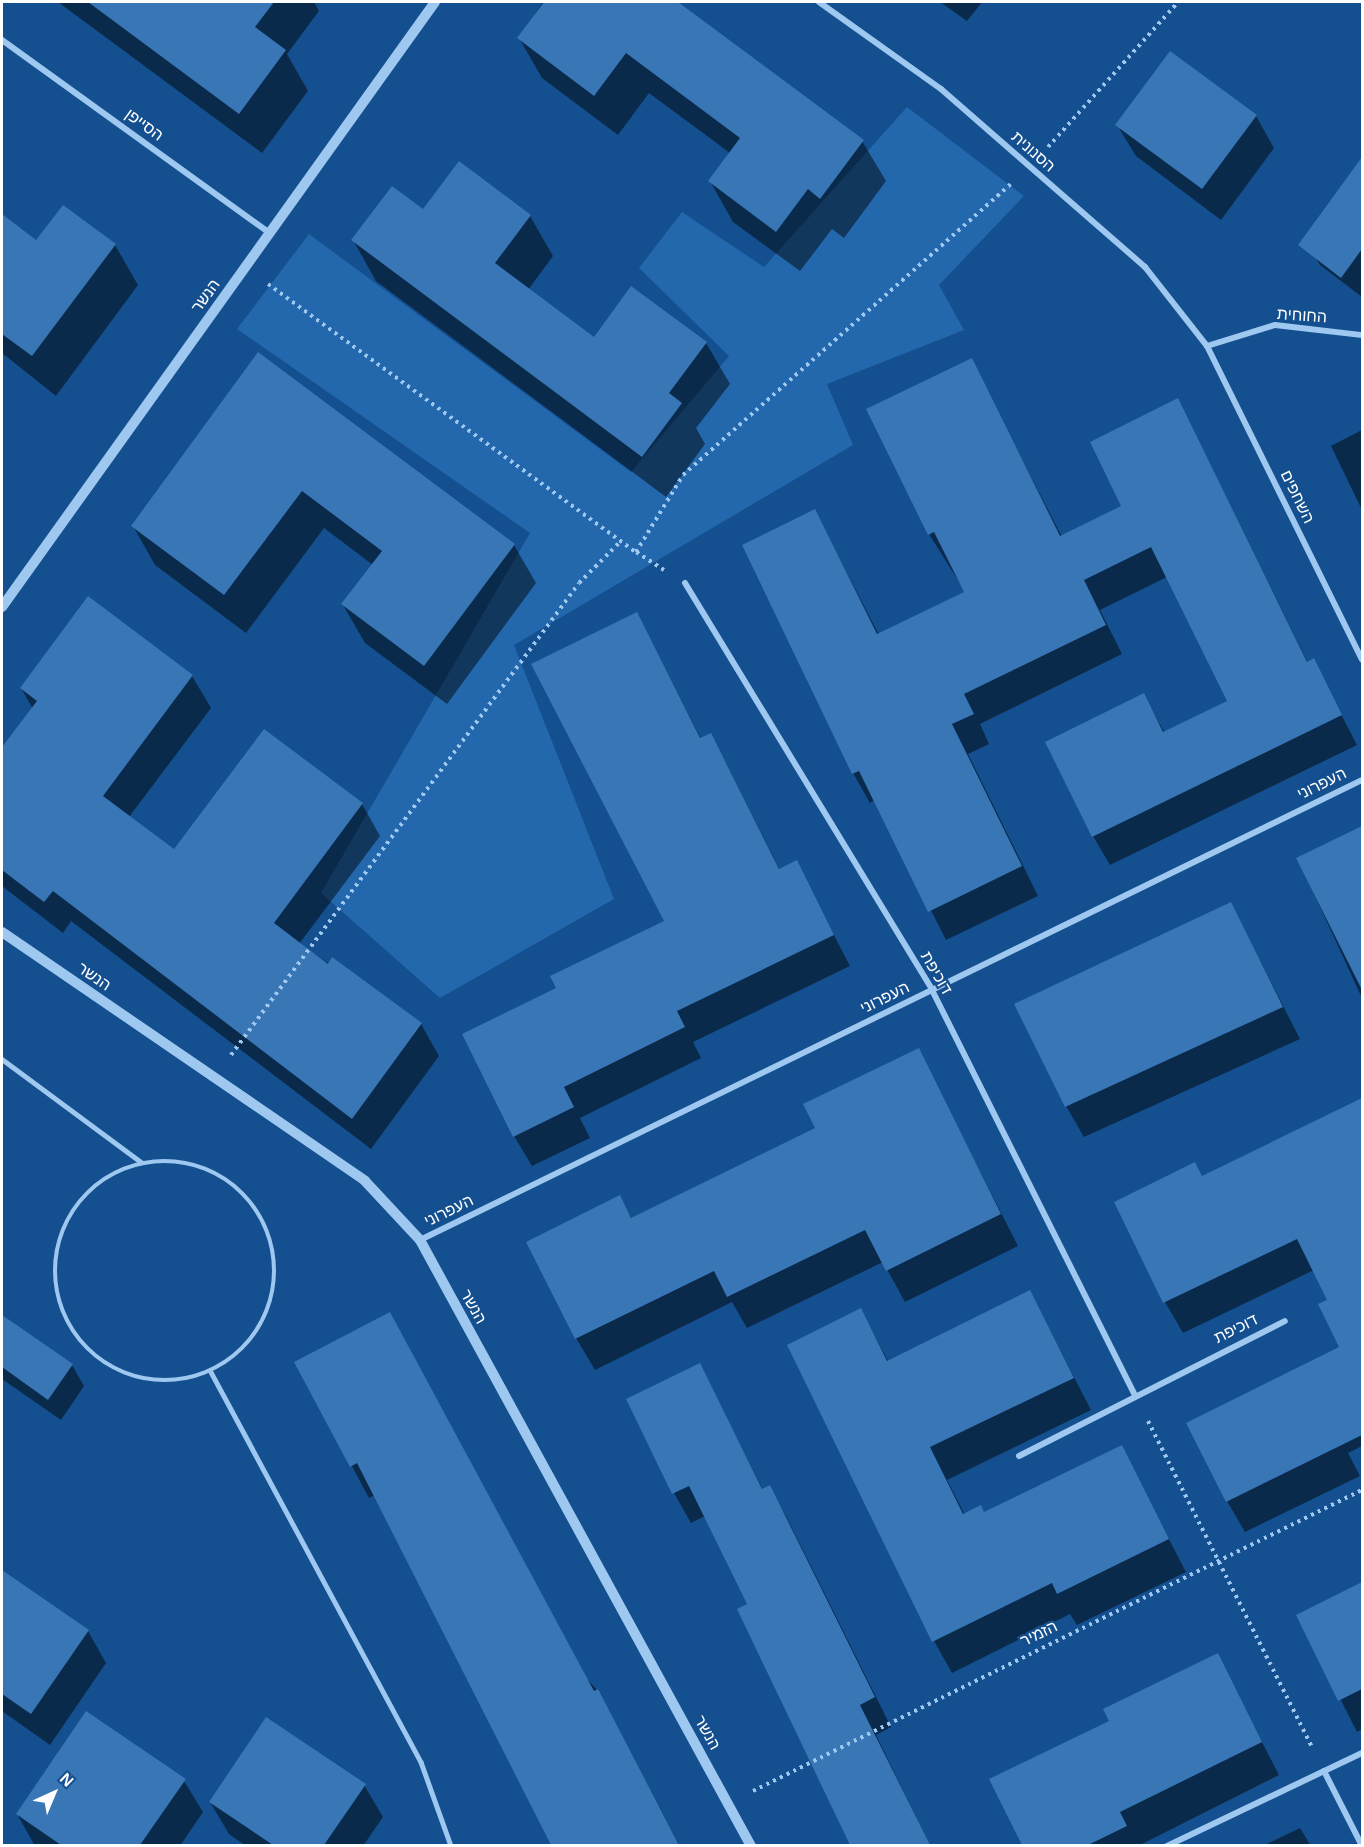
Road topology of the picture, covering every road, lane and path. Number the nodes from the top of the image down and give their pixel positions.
1 (435, 2) edge
2 (819, 2) edge
3 (1178, 2) edge
4 (2, 40) edge
5 (1030, 167) junction
6 (270, 233) junction
7 (245, 268) junction
8 (1362, 335) edge
9 (1207, 346) junction
10 (621, 541) junction
11 (636, 552) junction
12 (685, 583) joint
13 (2, 607) edge
14 (1362, 660) edge
15 (1362, 780) edge
16 (2, 932) edge
17 (932, 990) junction
18 (2, 1059) edge
19 (214, 1077) junction
20 (141, 1162) junction
21 (420, 1240) junction
22 (1286, 1321) dead end
23 (211, 1372) junction
24 (1134, 1394) junction
25 (1019, 1456) dead end
26 (1362, 1490) edge
27 (1218, 1561) junction
28 (1362, 1753) edge
29 (1324, 1771) junction
30 (728, 1803) junction
31 (451, 1845) edge
32 (752, 1845) edge
33 (1167, 1845) edge
34 (1362, 1845) edge

1 - 6 street, הנשר
2 - 5 street, הסנונית
3 - 5 path
4 - 6 street, הסייפן
5 - 9 street, הסנונית
5 - 11 path
6 - 7 street, הנשר
7 - 10 path
7 - 13 street, הנשר
8 - 9 street, החוחית
9 - 14 street, השחפים
10 - 11 path
10 - 19 path
11 - 12 path
12 - 17 street, דוכיפת
15 - 17 street, העפרוני
16 - 19 street, הנשר
17 - 21 street, העפרוני
17 - 24 street, דוכיפת
18 - 20 lane
19 - 21 street, הנשר
20 - 23 lane
20 - 23 lane
21 - 30 street, הנשר
22 - 24 street, דוכיפת
23 - 31 lane
24 - 25 street, דוכיפת
24 - 27 path
26 - 27 path, הזמיר
27 - 29 path
27 - 30 path, הזמיר
28 - 29 street
29 - 33 street
29 - 34 street
30 - 32 street, הנשר

